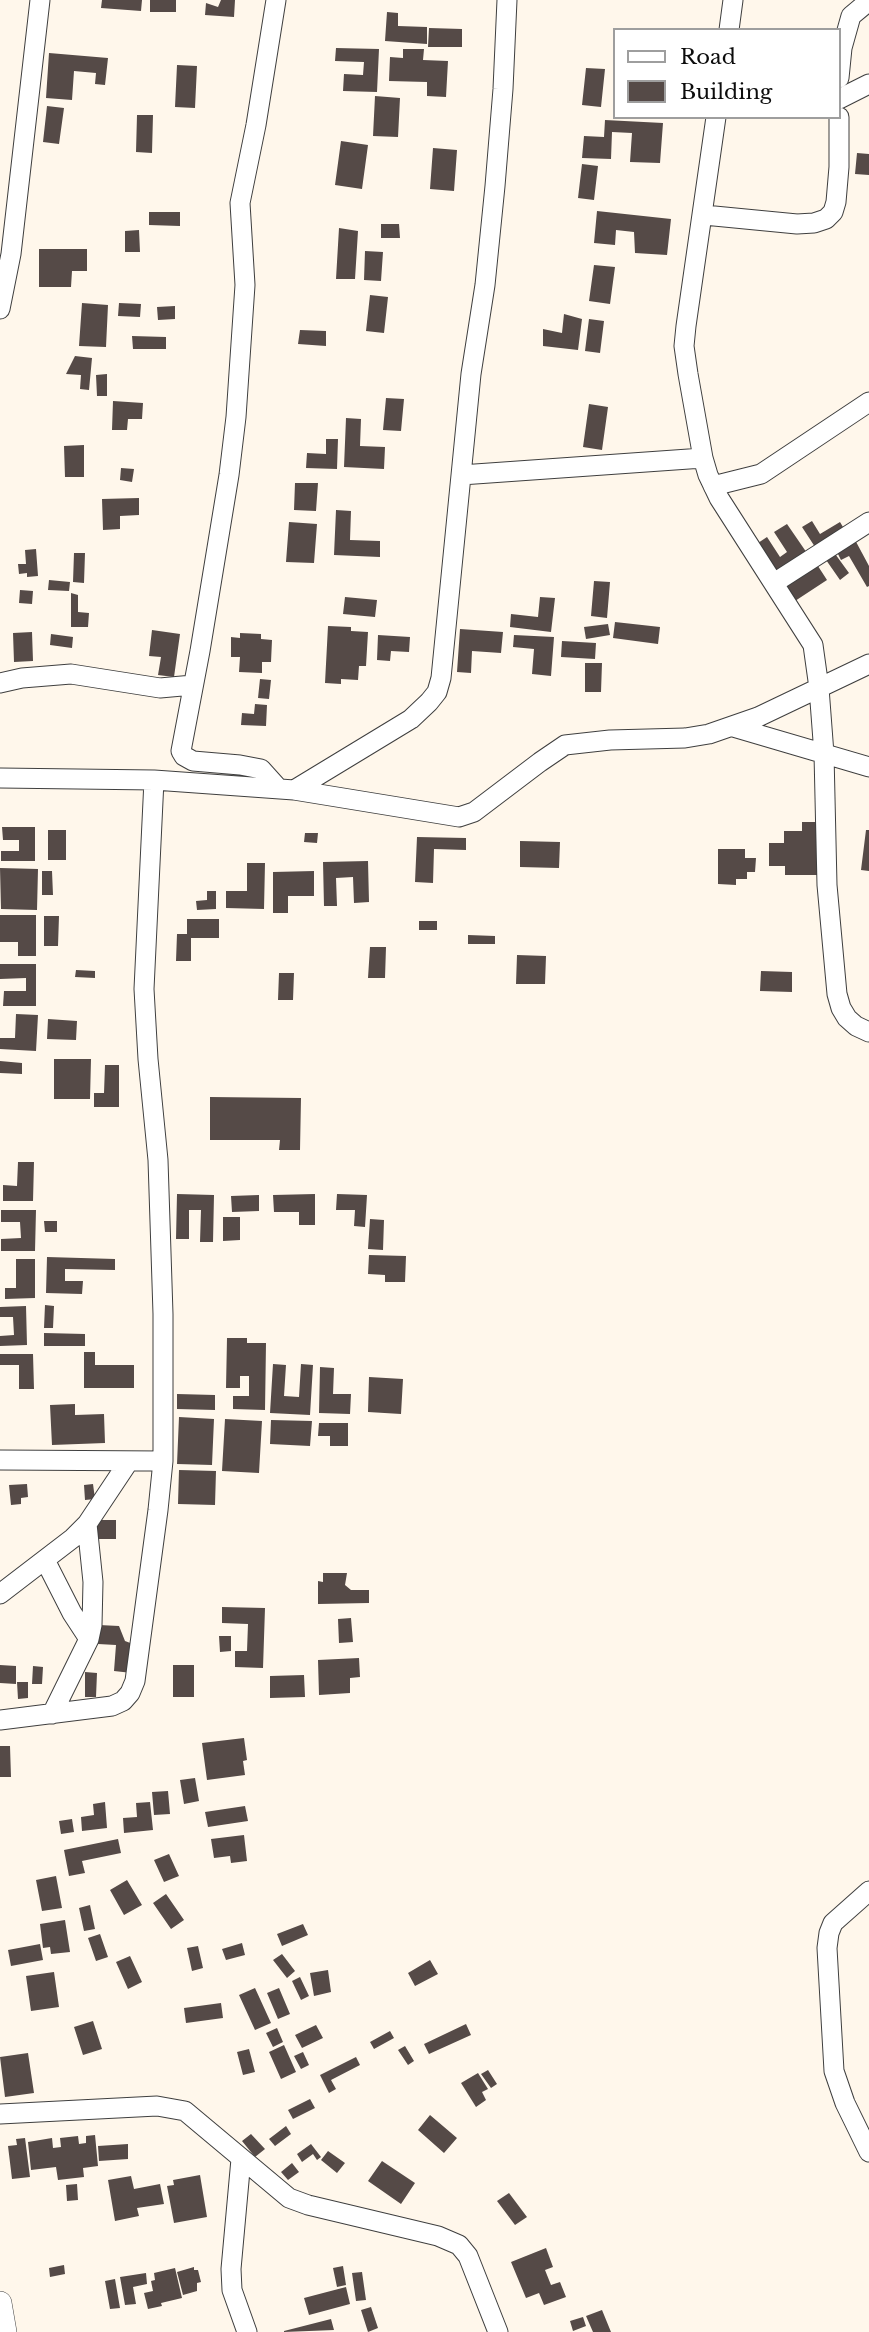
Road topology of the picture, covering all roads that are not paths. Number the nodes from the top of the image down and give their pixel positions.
1 (40, 0) edge
2 (276, 0) edge
3 (507, 0) edge
4 (733, 0) edge
5 (869, 1) edge
6 (729, 28) edge
7 (841, 58) edge
8 (869, 84) edge
9 (841, 98) edge
10 (716, 119) edge
11 (839, 119) edge
12 (704, 215) junction
13 (0, 309) edge
14 (869, 401) edge
15 (702, 458) junction
16 (461, 475) junction
17 (713, 486) junction
18 (869, 522) edge
19 (774, 583) junction
20 (869, 664) edge
21 (0, 683) edge
22 (194, 685) junction
23 (819, 688) junction
24 (733, 727) junction
25 (824, 754) junction
26 (869, 767) edge
27 (0, 778) edge
28 (154, 780) junction
29 (286, 789) junction
30 (869, 1032) edge
31 (0, 1460) edge
32 (130, 1461) junction
33 (163, 1461) junction
34 (87, 1524) junction
35 (45, 1560) junction
36 (0, 1594) edge
37 (89, 1639) junction
38 (52, 1714) junction
39 (0, 1720) edge
40 (869, 1891) edge
41 (0, 2114) edge
42 (869, 2152) edge
43 (241, 2159) junction
44 (0, 2304) edge
45 (5, 2332) edge
46 (247, 2332) edge
47 (498, 2332) edge

1 - 13 street
2 - 22 street
3 - 16 street
4 - 6 street
5 - 7 street
8 - 9 street
10 - 12 street
11 - 12 street
12 - 15 street
14 - 17 street
15 - 16 street
15 - 17 street
16 - 29 street
17 - 19 street
18 - 19 street
19 - 23 street
20 - 23 street
21 - 22 street
22 - 29 street
23 - 24 street
23 - 25 street
24 - 25 street
24 - 29 street
25 - 26 street
25 - 30 street
27 - 28 street
28 - 29 street
28 - 33 street
31 - 32 street
32 - 33 street
32 - 34 street
33 - 38 street
34 - 35 street
34 - 37 street
35 - 36 street
35 - 37 street
37 - 38 street
38 - 39 street
40 - 42 street
41 - 43 street
43 - 46 street
43 - 47 street
44 - 45 street

